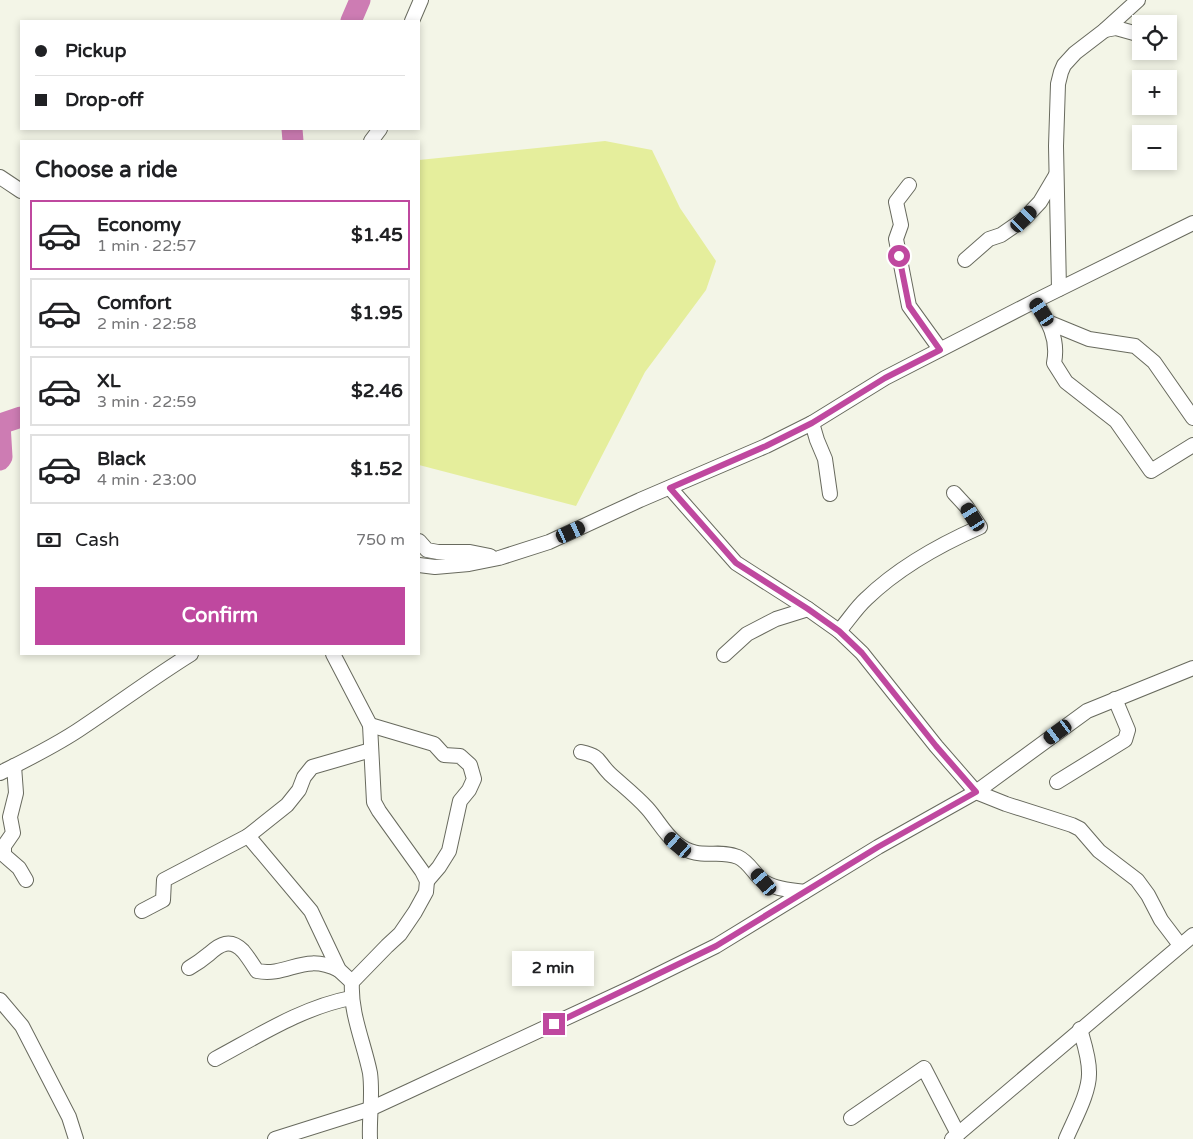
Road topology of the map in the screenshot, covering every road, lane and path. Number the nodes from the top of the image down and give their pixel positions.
1 (421, 0) edge
2 (1138, 0) edge
3 (412, 20) edge
4 (1105, 30) junction
5 (1132, 32) edge
6 (1056, 174) junction
7 (0, 177) edge
8 (909, 185) dead end
9 (20, 190) edge
10 (1193, 223) edge
11 (965, 260) dead end
12 (1058, 289) junction
13 (1035, 301) junction
14 (1050, 323) junction
15 (940, 350) junction
16 (1192, 413) edge
17 (812, 423) junction
18 (1193, 445) edge
19 (670, 488) junction
20 (830, 494) dead end
21 (954, 494) dead end
22 (420, 542) edge
23 (499, 558) junction
24 (420, 566) edge
25 (808, 609) junction
26 (839, 631) junction
27 (188, 655) edge
28 (335, 655) edge
29 (724, 655) dead end
30 (1193, 668) edge
31 (1115, 699) junction
32 (370, 725) junction
33 (372, 750) junction
34 (581, 752) dead end
35 (14, 766) junction
36 (0, 773) edge
37 (1056, 782) dead end
38 (976, 792) junction
39 (248, 836) junction
40 (26, 880) dead end
41 (427, 881) junction
42 (804, 892) junction
43 (142, 911) dead end
44 (1193, 935) edge
45 (1180, 945) junction
46 (190, 968) dead end
47 (339, 970) junction
48 (352, 982) junction
49 (351, 998) junction
50 (0, 1000) edge
51 (1080, 1029) junction
52 (215, 1059) dead end
53 (370, 1109) junction
54 (851, 1118) dead end
55 (955, 1137) edge
56 (76, 1139) edge
57 (275, 1139) edge
58 (370, 1139) edge
59 (1066, 1139) edge

1 - 3 street
2 - 4 street
4 - 5 street
4 - 6 street
6 - 11 street
6 - 12 street
7 - 9 street
8 - 15 street
10 - 12 street
12 - 13 street
13 - 14 street
13 - 15 street
14 - 16 street
14 - 18 street
15 - 17 street
17 - 19 street
17 - 20 street
19 - 23 street
19 - 25 street
21 - 26 street
22 - 23 street
23 - 24 street
25 - 26 street
25 - 29 street
26 - 38 street
27 - 35 street
28 - 32 street
30 - 31 street
31 - 37 street
31 - 38 street
32 - 33 street
32 - 41 street
33 - 39 street
33 - 41 street
34 - 42 street
35 - 36 street
35 - 40 street
38 - 42 street
38 - 45 street
39 - 43 street
39 - 47 street
41 - 48 street
42 - 53 street
44 - 45 street
45 - 51 street
46 - 47 street
47 - 48 street
48 - 49 street
49 - 52 street
49 - 53 street
50 - 56 street
51 - 55 street
51 - 59 street
53 - 57 street
53 - 58 street
54 - 55 street

